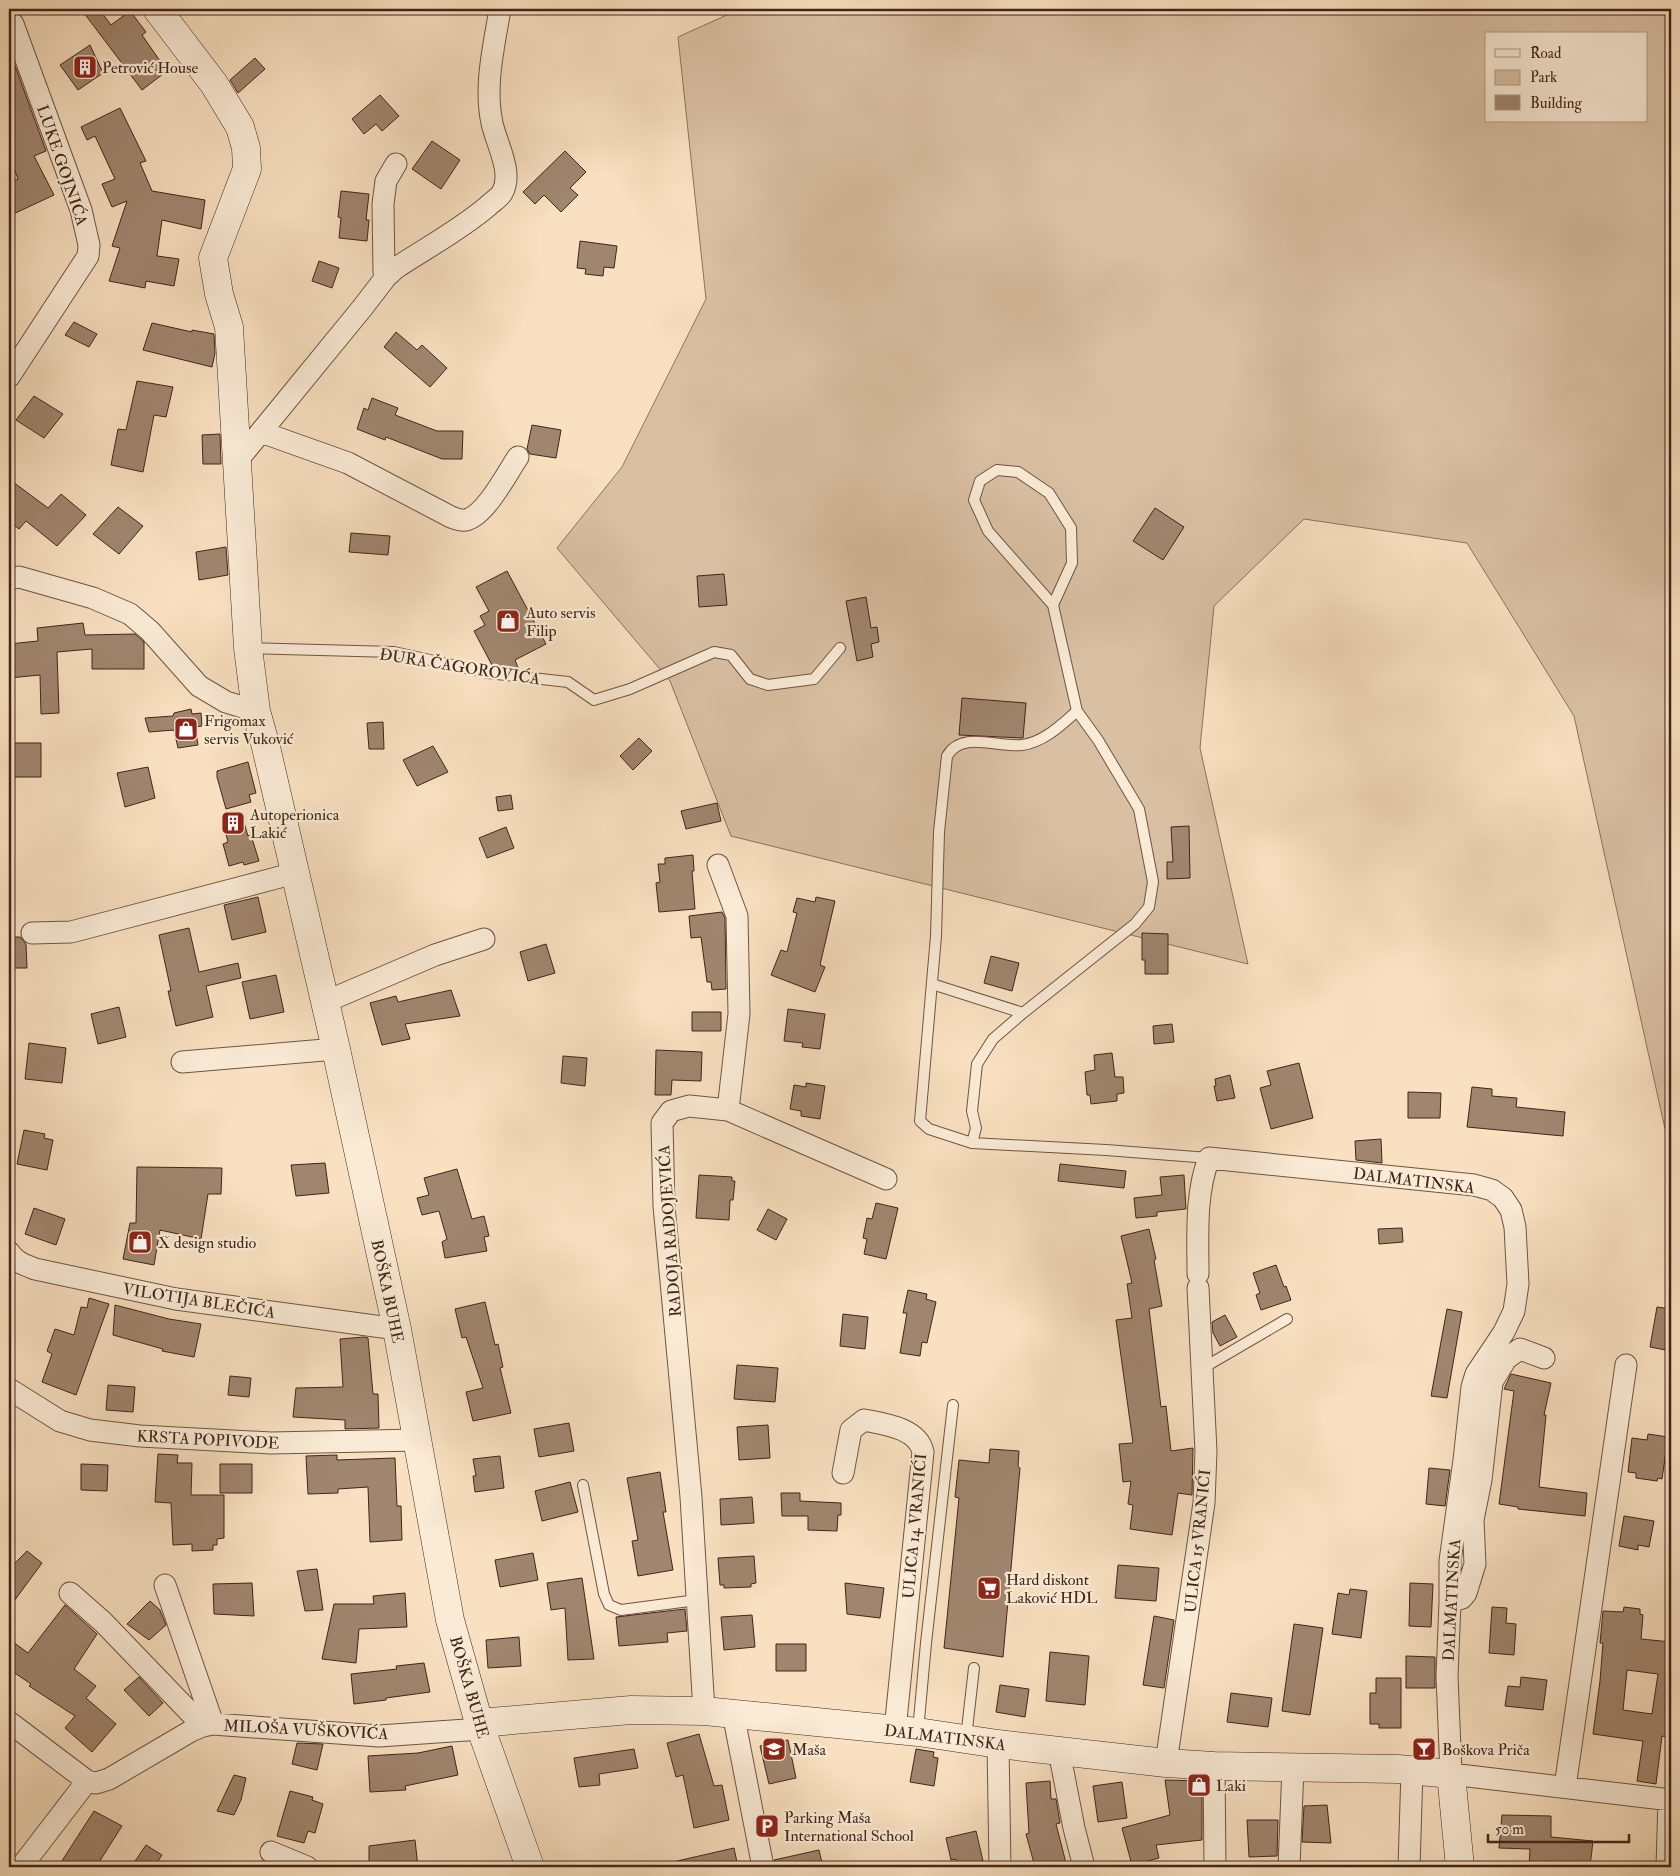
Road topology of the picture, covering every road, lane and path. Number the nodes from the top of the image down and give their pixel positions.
1 (157, 9) edge
2 (500, 9) edge
3 (13, 24) dead end
4 (396, 164) dead end
5 (386, 277) junction
6 (9, 377) edge
7 (261, 432) junction
8 (518, 457) dead end
9 (236, 461) junction
10 (12, 576) edge
11 (1053, 605) junction
12 (248, 648) junction
13 (840, 648) dead end
14 (256, 711) junction
15 (1077, 711) junction
16 (718, 865) dead end
17 (295, 873) junction
18 (32, 933) dead end
19 (484, 939) dead end
20 (932, 984) junction
21 (325, 1002) junction
22 (1023, 1013) junction
23 (336, 1049) junction
24 (182, 1062) dead end
25 (728, 1110) junction
26 (972, 1143) junction
27 (1209, 1158) junction
28 (886, 1179) dead end
29 (9, 1252) edge
30 (1286, 1319) dead end
31 (397, 1329) junction
32 (1544, 1358) dead end
33 (1626, 1365) dead end
34 (1203, 1368) junction
35 (9, 1389) edge
36 (953, 1406) dead end
37 (418, 1440) junction
38 (843, 1473) dead end
39 (583, 1485) dead end
40 (165, 1585) dead end
41 (70, 1593) dead end
42 (697, 1600) junction
43 (1450, 1602) junction
44 (974, 1668) dead end
45 (704, 1711) junction
46 (733, 1713) junction
47 (9, 1722) edge
48 (208, 1725) junction
49 (480, 1726) junction
50 (906, 1731) junction
51 (966, 1739) junction
52 (998, 1744) junction
53 (1059, 1751) junction
54 (1166, 1763) junction
55 (1214, 1766) junction
56 (1293, 1767) junction
57 (1412, 1770) junction
58 (1450, 1774) junction
59 (87, 1781) junction
60 (1565, 1787) junction
61 (1670, 1800) edge
62 (272, 1852) dead end
63 (21, 1867) edge
64 (307, 1867) edge
65 (530, 1867) edge
66 (763, 1867) edge
67 (1000, 1867) edge
68 (1084, 1867) edge
69 (1215, 1867) edge
70 (1289, 1867) edge
71 (1409, 1867) edge
72 (1460, 1867) edge
73 (1667, 1867) edge

1 - 9 street
2 - 5 street
3 - 6 street, LUKE GOJNIĆA
4 - 5 street
5 - 7 street
7 - 8 street
7 - 9 street
9 - 12 street
10 - 14 street
11 - 11 lane
11 - 15 lane
12 - 13 lane, ĐURA ČAGOROVIĆA
12 - 14 street
14 - 17 street, BOŠKA BUHE
15 - 20 lane
15 - 22 lane
16 - 25 street
17 - 18 street
17 - 21 street, BOŠKA BUHE
19 - 21 street
20 - 22 lane
20 - 26 lane
21 - 23 street, BOŠKA BUHE
22 - 26 lane
23 - 24 street
23 - 31 street, BOŠKA BUHE
25 - 28 street, RADOJA RADOJEVIĆA
25 - 42 street, RADOJA RADOJEVIĆA
26 - 27 lane
27 - 34 street, ULICA 15 VRANIĆI
27 - 43 street, DALMATINSKA
29 - 31 street, VILOTIJA BLEČIĆA
30 - 34 lane
31 - 37 street, BOŠKA BUHE
32 - 43 street
33 - 60 street
34 - 54 street, ULICA 15 VRANIĆI
35 - 37 street, KRSTA POPIVODE
36 - 50 lane
37 - 49 street, BOŠKA BUHE
38 - 50 street, ULICA 14 VRANIĆI
39 - 42 lane
40 - 48 street
41 - 48 street
42 - 45 street, RADOJA RADOJEVIĆA
43 - 58 street, DALMATINSKA
44 - 51 lane
45 - 46 street, DALMATINSKA
45 - 49 street, DALMATINSKA
46 - 50 street, DALMATINSKA
46 - 66 street
47 - 59 street
48 - 49 street, MILOŠA VUŠKOVIĆA
48 - 59 street, MILOŠA VUŠKOVIĆA
49 - 65 street, BOŠKA BUHE
50 - 51 street, DALMATINSKA
51 - 52 street, DALMATINSKA
52 - 53 street, DALMATINSKA
52 - 67 street
53 - 54 street, DALMATINSKA
53 - 68 street
54 - 55 street, DALMATINSKA
55 - 56 street, DALMATINSKA
55 - 69 street
56 - 57 street, DALMATINSKA
56 - 70 street
57 - 58 street, DALMATINSKA
57 - 71 street
58 - 60 street, DALMATINSKA
58 - 72 street
59 - 63 street
60 - 61 street, DALMATINSKA
61 - 73 street, DALMATINSKA
62 - 64 street

